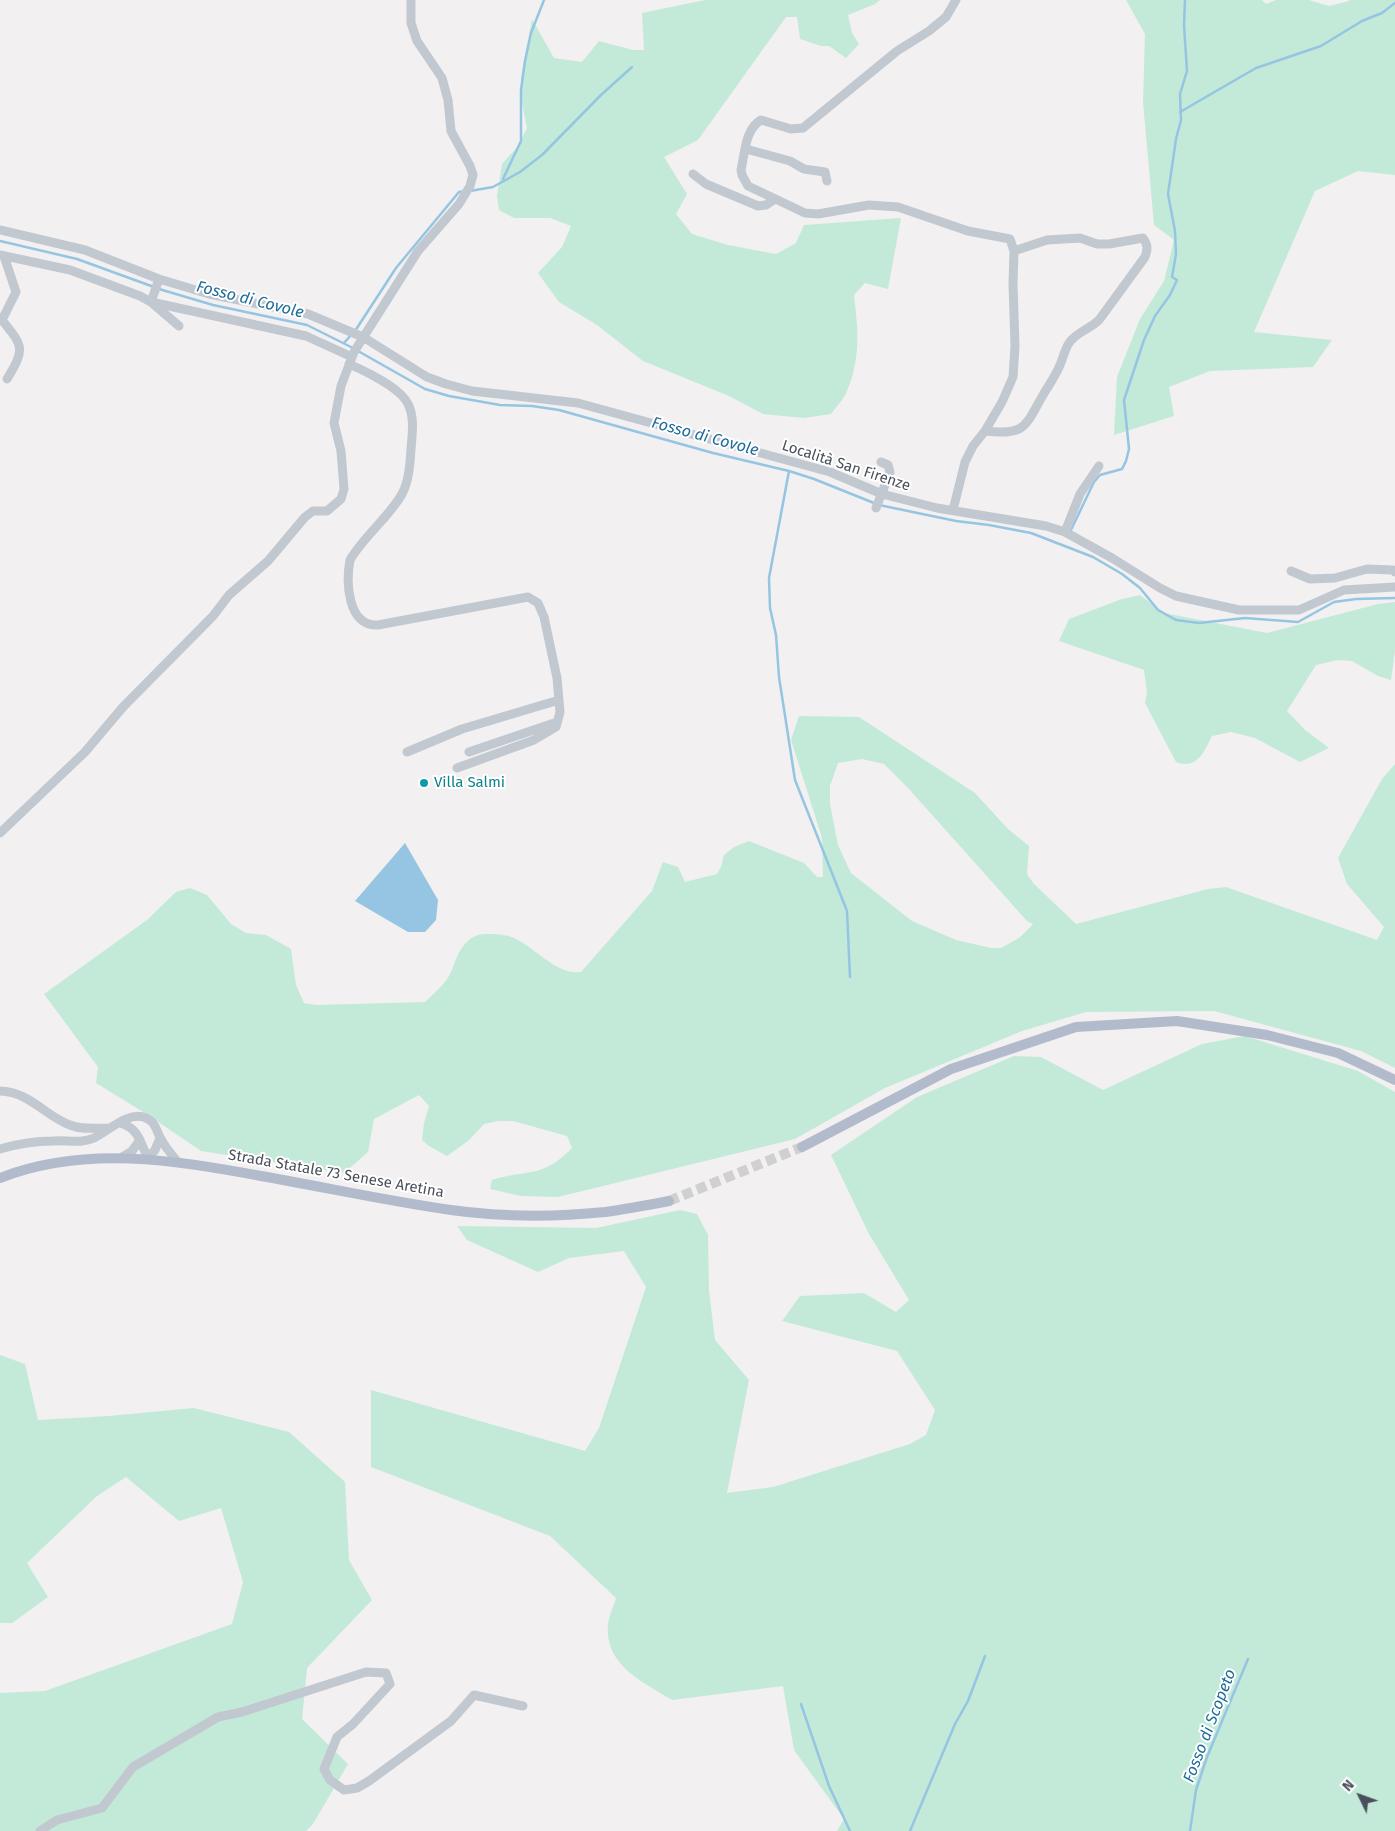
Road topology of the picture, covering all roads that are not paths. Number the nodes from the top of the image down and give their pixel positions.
1 (411, 0) edge
2 (956, 0) edge
3 (746, 149) junction
4 (693, 174) dead end
5 (827, 181) dead end
6 (775, 200) junction
7 (0, 230) edge
8 (1014, 251) junction
9 (2, 256) edge
10 (157, 285) junction
11 (152, 302) junction
12 (179, 326) dead end
13 (360, 337) junction
14 (352, 358) junction
15 (7, 379) dead end
16 (985, 431) junction
17 (881, 462) dead end
18 (1099, 466) dead end
19 (879, 501) junction
20 (953, 510) junction
21 (1065, 532) junction
22 (1291, 571) dead end
23 (1395, 572) edge
24 (1395, 587) edge
25 (559, 700) junction
26 (558, 722) junction
27 (408, 752) dead end
28 (469, 752) dead end
29 (457, 768) dead end
30 (0, 832) edge
31 (1395, 1080) edge
32 (0, 1091) edge
33 (121, 1123) junction
34 (109, 1128) junction
35 (160, 1138) junction
36 (140, 1140) junction
37 (802, 1147) tunnel mouth
38 (0, 1149) edge
39 (122, 1157) junction
40 (148, 1158) junction
41 (176, 1161) junction
42 (0, 1178) edge
43 (669, 1201) tunnel mouth
44 (523, 1706) dead end
45 (40, 1831) edge

1 - 13 street
2 - 3 street
3 - 5 street
3 - 6 street
4 - 6 street
6 - 8 street
7 - 10 street, Località San Firenze
8 - 16 street
8 - 16 street
9 - 11 street
9 - 15 street
10 - 11 street
10 - 13 street, Località San Firenze
11 - 12 street
11 - 14 street
13 - 14 street
13 - 19 street, Località San Firenze
14 - 25 street
14 - 30 street
16 - 20 street
17 - 19 street
18 - 21 street
19 - 20 street, Località San Firenze
20 - 21 street, Località San Firenze
21 - 24 street, Località San Firenze
22 - 23 street
25 - 26 street
25 - 27 street
26 - 28 street
26 - 29 street
31 - 37 main road
32 - 34 street
33 - 34 street
33 - 35 street
33 - 36 street
34 - 38 street
35 - 40 street
35 - 41 street
36 - 39 street
36 - 40 street
39 - 40 main road, Strada Statale 73 Senese Aretina
39 - 42 main road, Strada Statale 73 Senese Aretina
40 - 41 main road, Strada Statale 73 Senese Aretina
41 - 43 main road, Strada Statale 73 Senese Aretina
44 - 45 street

